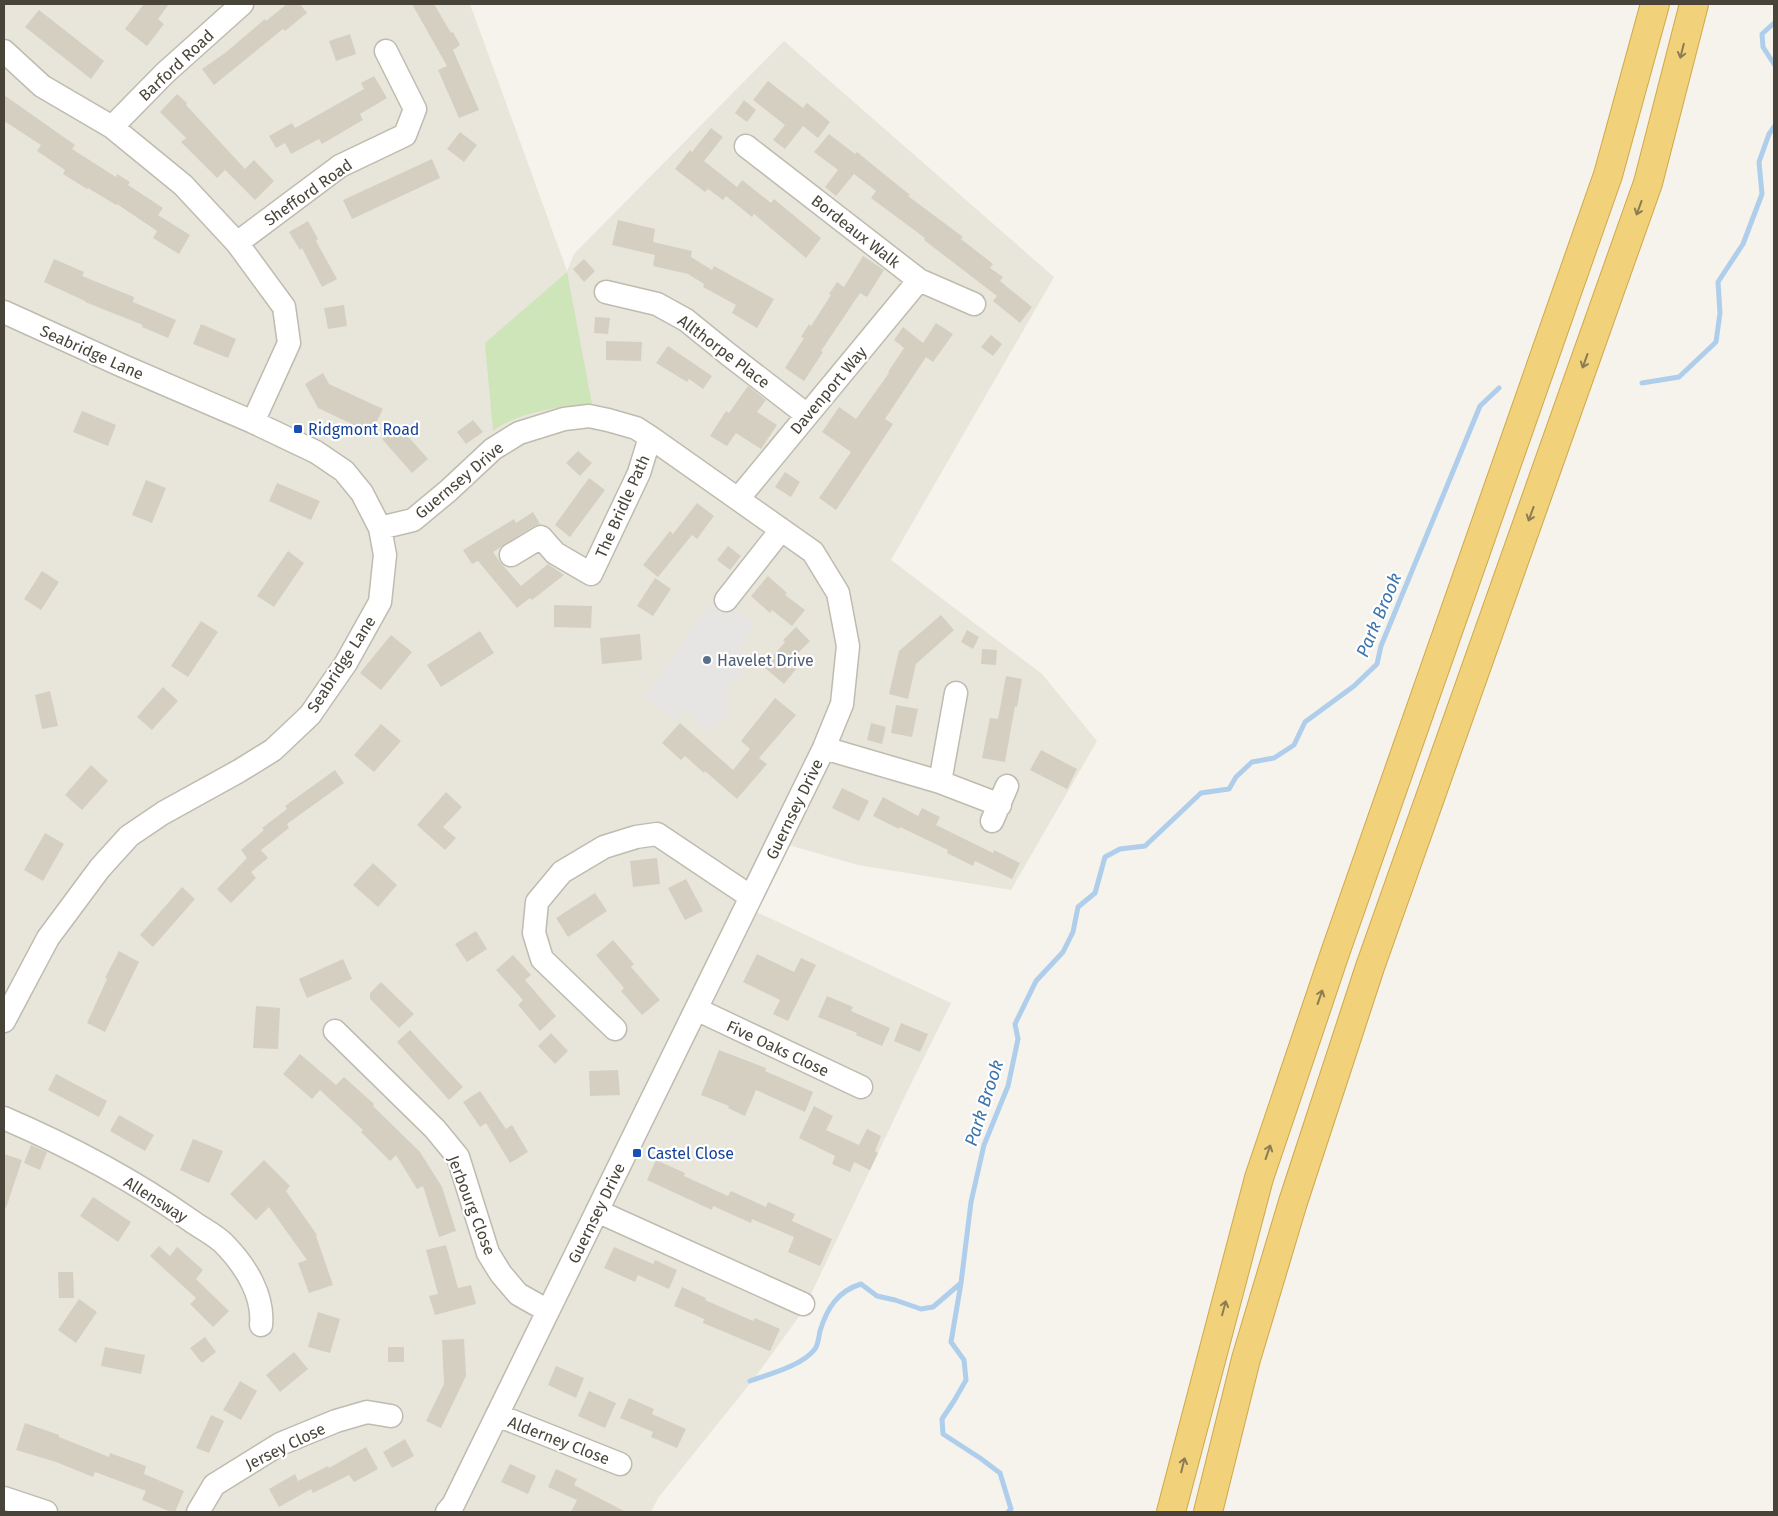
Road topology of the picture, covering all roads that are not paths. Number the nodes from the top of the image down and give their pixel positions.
1 (242, 4) edge
2 (1655, 4) edge
3 (1694, 4) edge
4 (4, 51) edge
5 (386, 51) dead end
6 (112, 127) junction
7 (746, 146) dead end
8 (237, 243) junction
9 (919, 280) junction
10 (606, 292) dead end
11 (974, 304) dead end
12 (4, 312) edge
13 (808, 415) junction
14 (253, 422) junction
15 (650, 437) junction
16 (738, 499) junction
17 (380, 528) junction
18 (782, 530) junction
19 (511, 555) dead end
20 (726, 600) dead end
21 (956, 692) dead end
22 (824, 748) junction
23 (940, 782) junction
24 (1000, 804) dead end
25 (751, 897) junction
26 (696, 1009) junction
27 (4, 1021) edge
28 (615, 1029) dead end
29 (335, 1031) dead end
30 (861, 1087) dead end
31 (4, 1118) edge
32 (597, 1211) junction
33 (803, 1304) dead end
34 (548, 1311) junction
35 (261, 1325) dead end
36 (497, 1415) junction
37 (391, 1416) dead end
38 (620, 1464) dead end
39 (4, 1498) edge
40 (36, 1511) edge
41 (198, 1512) edge
42 (447, 1512) edge
43 (1171, 1512) edge
44 (1208, 1512) edge

1 - 6 street, Barford Road
43 -> 2 highway
3 -> 44 highway
4 - 6 street
5 - 8 street, Shefford Road
6 - 8 street
7 - 9 street, Bordeaux Walk
8 - 14 street
9 - 11 street, Bordeaux Walk
9 - 13 street, Davenport Way
10 - 13 street, Allthorpe Place
12 - 14 street, Seabridge Lane
13 - 16 street, Davenport Way
14 - 17 street, Seabridge Lane
15 - 16 street, Guernsey Drive
15 - 17 street, Guernsey Drive
15 - 19 street, The Bridle Path
16 - 18 street, Guernsey Drive
17 - 27 street, Seabridge Lane
18 - 20 street
18 - 22 street, Guernsey Drive
21 - 23 street
22 - 23 street
22 - 25 street, Guernsey Drive
23 - 24 street
25 - 26 street, Guernsey Drive
25 - 28 street
26 - 30 street, Five Oaks Close
26 - 32 street, Guernsey Drive
29 - 34 street, Jerbourg Close
31 - 35 street, Allensway
32 - 33 street
32 - 34 street, Guernsey Drive
34 - 36 street, Guernsey Drive
36 - 38 street, Alderney Close
36 - 42 street, Guernsey Drive
37 - 41 street, Jersey Close
39 - 40 street

